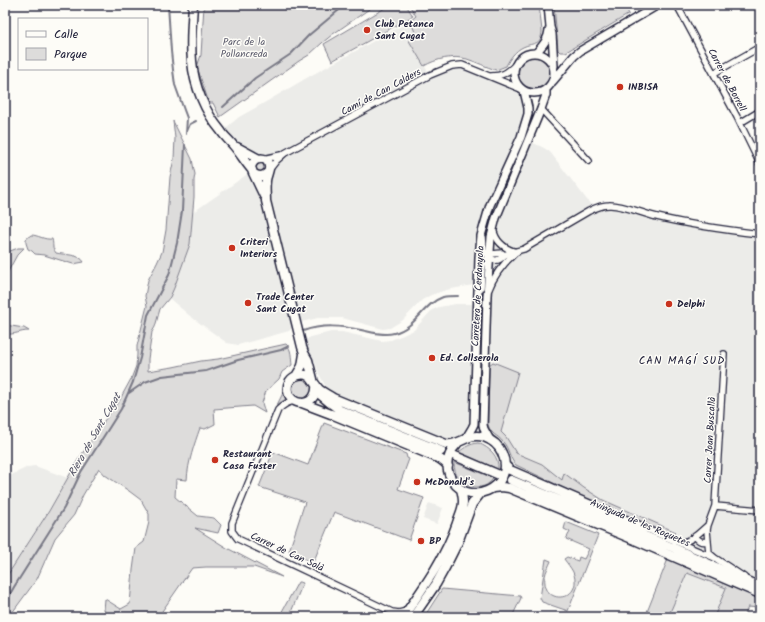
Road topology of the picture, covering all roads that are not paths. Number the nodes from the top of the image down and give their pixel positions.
1 (193, 5) edge
2 (548, 5) edge
3 (658, 5) edge
4 (677, 5) edge
5 (550, 27) junction
6 (760, 47) edge
7 (536, 53) junction
8 (515, 65) junction
9 (554, 69) junction
10 (714, 73) junction
11 (488, 76) junction
12 (553, 80) junction
13 (546, 89) junction
14 (523, 90) junction
15 (541, 110) junction
16 (760, 111) edge
17 (740, 123) junction
18 (232, 144) junction
19 (285, 153) junction
20 (261, 159) junction
21 (589, 161) dead end
22 (760, 163) edge
23 (253, 171) junction
24 (268, 171) junction
25 (266, 201) junction
26 (493, 228) junction
27 (483, 230) junction
28 (760, 234) edge
29 (517, 252) junction
30 (489, 257) junction
31 (478, 295) junction
32 (487, 296) junction
33 (303, 350) junction
34 (724, 354) dead end
35 (296, 376) junction
36 (315, 385) junction
37 (301, 402) junction
38 (340, 410) junction
39 (466, 438) junction
40 (490, 440) junction
41 (457, 444) junction
42 (441, 451) dead end
43 (455, 456) dead end
44 (505, 465) junction
45 (448, 466) junction
46 (497, 474) dead end
47 (510, 480) dead end
48 (493, 488) junction
49 (461, 489) junction
50 (480, 494) junction
51 (715, 506) junction
52 (760, 510) edge
53 (708, 525) junction
54 (644, 528) joint
55 (695, 536) junction
56 (708, 541) junction
57 (680, 543) junction
58 (715, 558) junction
59 (760, 586) edge
60 (760, 594) edge
61 (408, 615) edge

1 - 18 main road
2 - 5 street
3 - 12 street
4 - 10 street, Carrer de Borrell
5 - 7 street
5 - 9 street
6 - 10 street
7 - 8 street
7 - 9 street
8 - 11 street
8 - 14 street
9 - 12 street
10 - 17 street, Carrer de Borrell
11 - 14 street, Camí de Can Calders
11 - 19 street, Camí de Can Calders
12 - 13 street
13 - 14 street
13 - 15 street, Carretera de Cerdanyola
14 - 27 street, Carretera de Cerdanyola
15 - 21 street
15 - 26 street, Carretera de Cerdanyola
16 - 17 street
17 - 22 street, Carrer de Borrell
18 - 20 main road
18 - 23 main road
19 - 20 street, Camí de Can Calders
19 - 24 street, Camí de Can Calders
20 - 23 main road
20 - 24 main road
23 - 24 main road
23 - 25 main road
24 - 25 main road
25 - 33 main road
26 - 29 street
26 - 30 street, Carretera de Cerdanyola
27 - 30 street
27 - 31 street, Carretera de Cerdanyola
28 - 29 street
29 - 30 street
29 - 32 street
30 - 31 street
30 - 32 street, Carretera de Cerdanyola
31 - 39 street, Carretera de Cerdanyola
32 - 40 street, Carretera de Cerdanyola
33 - 35 main road
33 - 36 main road
34 - 51 street, Carrer Joan Buscallà
35 - 36 main road
35 - 37 main road
36 - 37 main road
36 - 38 main road
36 - 41 main road
37 - 38 main road
37 - 45 main road
37 - 61 street, Carrer de Can Solà
38 - 42 main road
39 - 40 main road
39 - 41 main road
40 - 44 main road
41 - 45 main road
43 - 46 main road
44 - 48 main road
44 - 54 main road
45 - 49 main road
47 - 59 main road, Avinguda de les Roquetes
48 - 50 main road
48 - 60 main road
49 - 50 main road
49 - 61 main road
50 - 61 main road
51 - 52 street
51 - 53 street, Carrer Joan Buscallà
53 - 55 street, Carrer Joan Buscallà
53 - 56 street, Carrer Joan Buscallà
54 - 57 street
55 - 56 street
55 - 57 street, Carrer Joan Buscallà
56 - 58 street, Carrer Joan Buscallà
57 - 58 street
58 - 59 street

